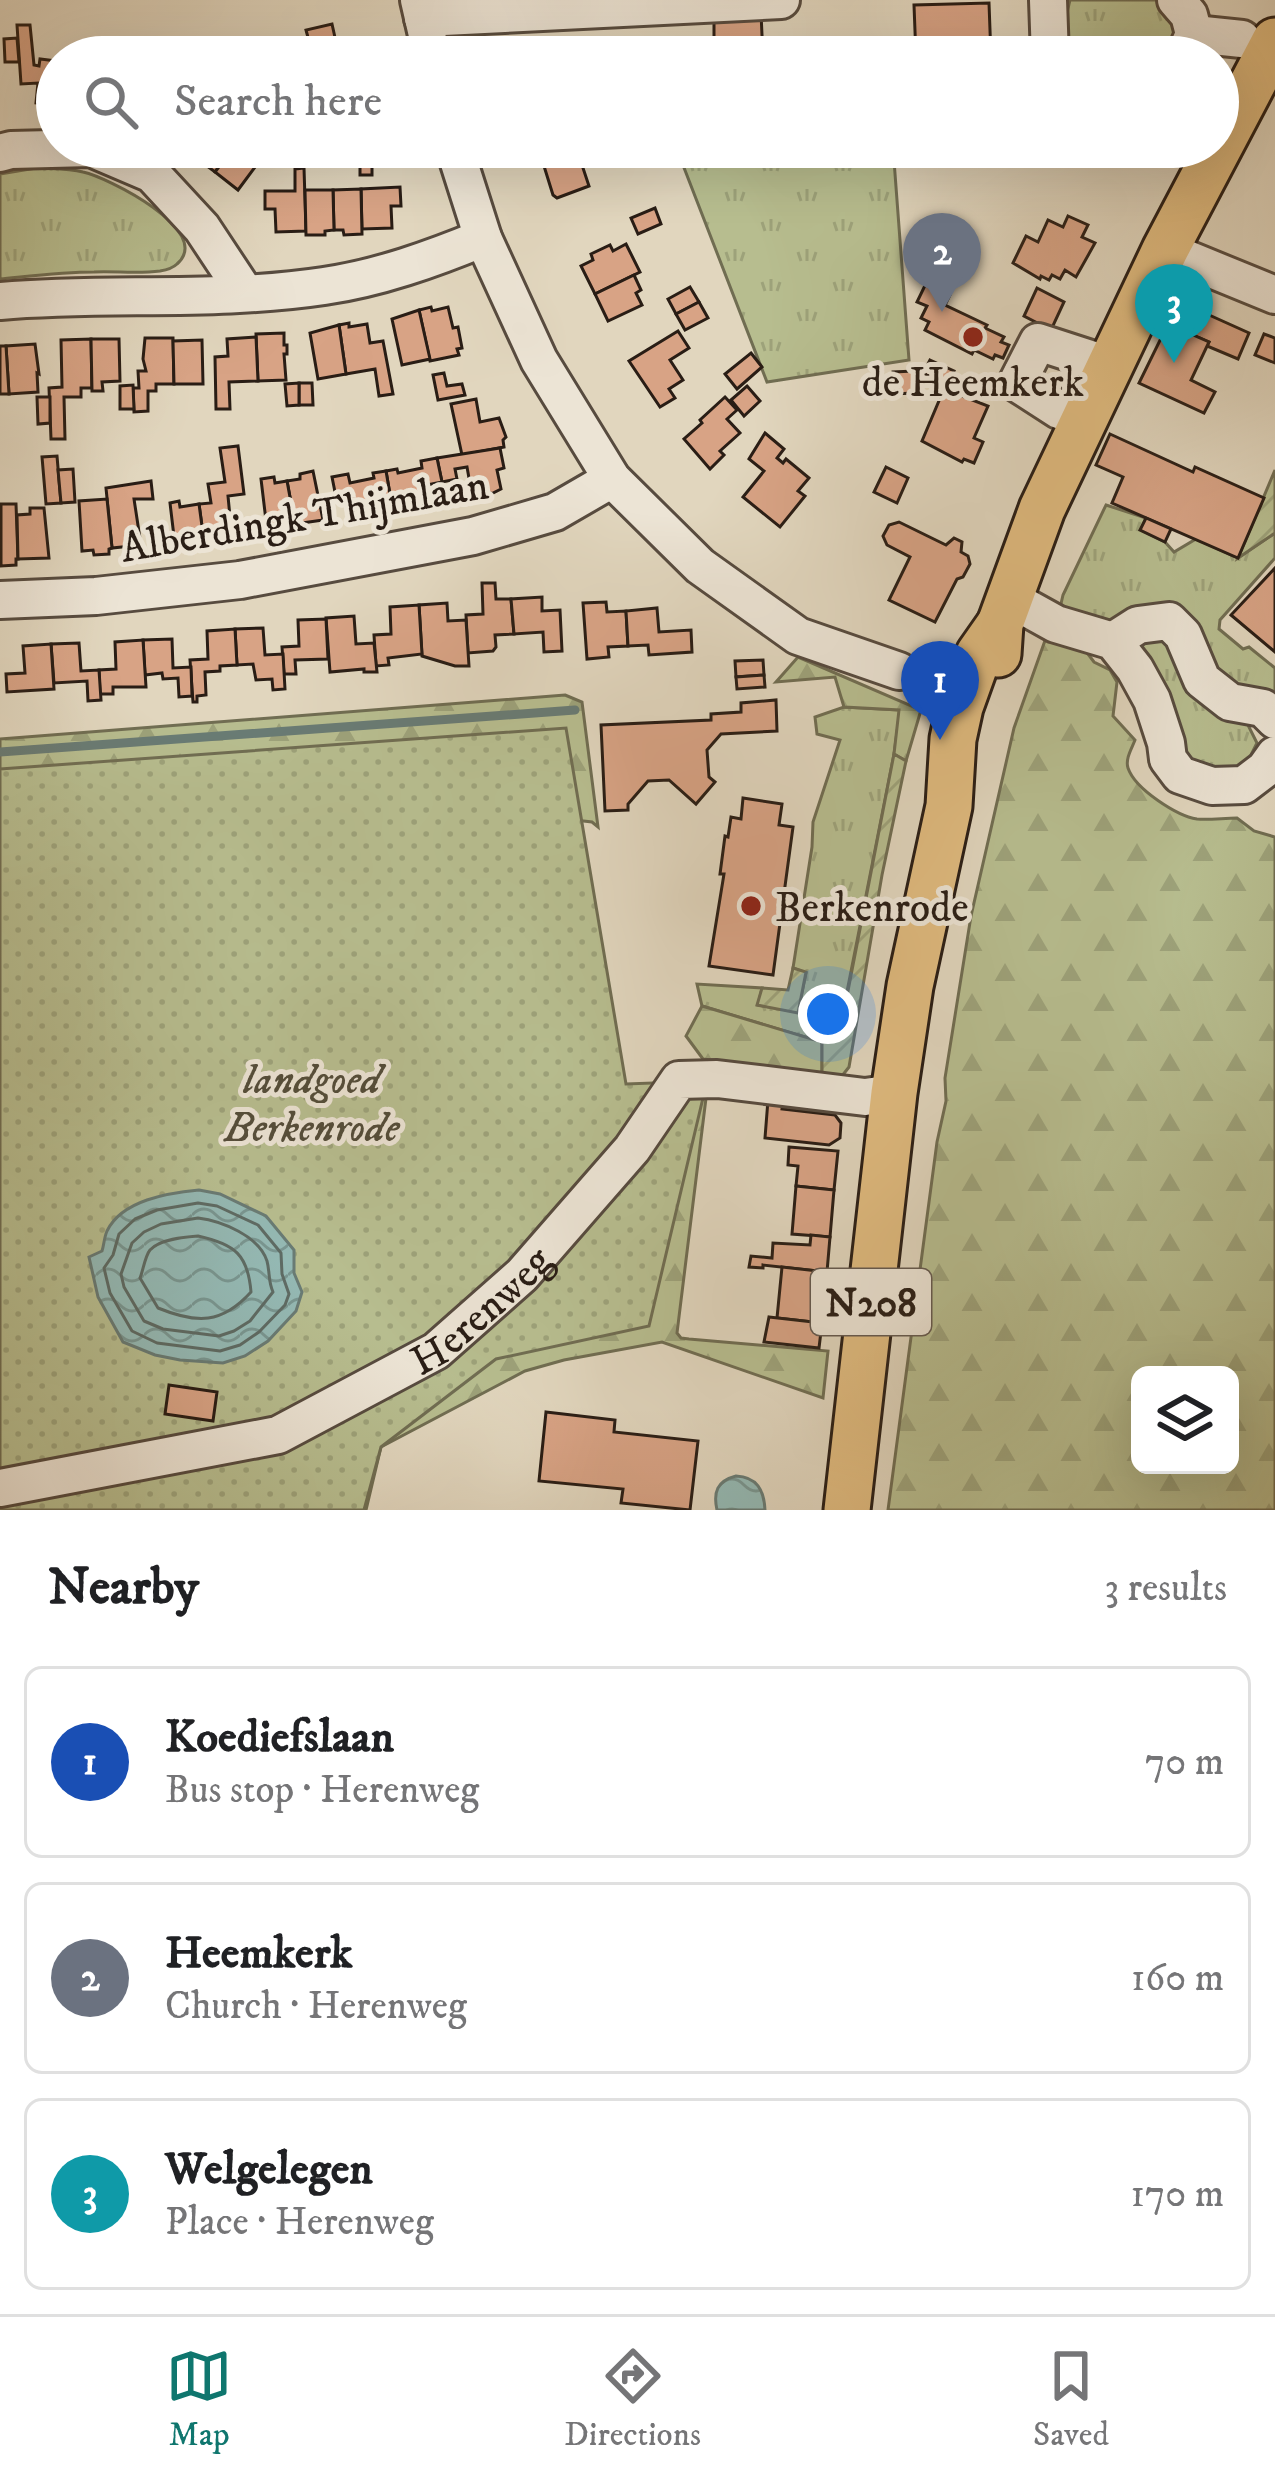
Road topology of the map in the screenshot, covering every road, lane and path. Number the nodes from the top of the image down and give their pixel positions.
1 (782, 0) edge
2 (1048, 0) edge
3 (1176, 0) edge
4 (421, 9) edge
5 (1049, 36) edge
6 (1189, 36) edge
7 (1259, 40) edge
8 (1239, 85) edge
9 (36, 149) edge
10 (0, 154) edge
11 (136, 168) edge
12 (461, 168) edge
13 (1202, 168) edge
14 (483, 238) junction
15 (1165, 250) junction
16 (245, 293) junction
17 (1275, 295) edge
18 (0, 301) edge
19 (1109, 364) junction
20 (1085, 420) junction
21 (612, 479) junction
22 (0, 600) edge
23 (1005, 611) junction
24 (1113, 641) junction
25 (899, 671) dead end
26 (1275, 720) edge
27 (1275, 755) edge
28 (894, 1093) junction
29 (0, 1488) edge
30 (847, 1510) edge

1 - 4 street
2 - 5 street
3 - 6 street
7 - 8 main road, N208
9 - 10 street
11 - 16 street
12 - 14 street
13 - 15 main road, N208
14 - 16 street
14 - 21 street
15 - 17 street
15 - 19 main road, N208
16 - 18 street
19 - 20 main road, N208
19 - 20 street
20 - 23 main road, N208
21 - 22 street, Alberdingk Thijmlaan
21 - 25 street
23 - 24 street
23 - 28 main road, N208
24 - 26 street
24 - 27 street
28 - 29 street, Herenweg
28 - 30 main road, N208

